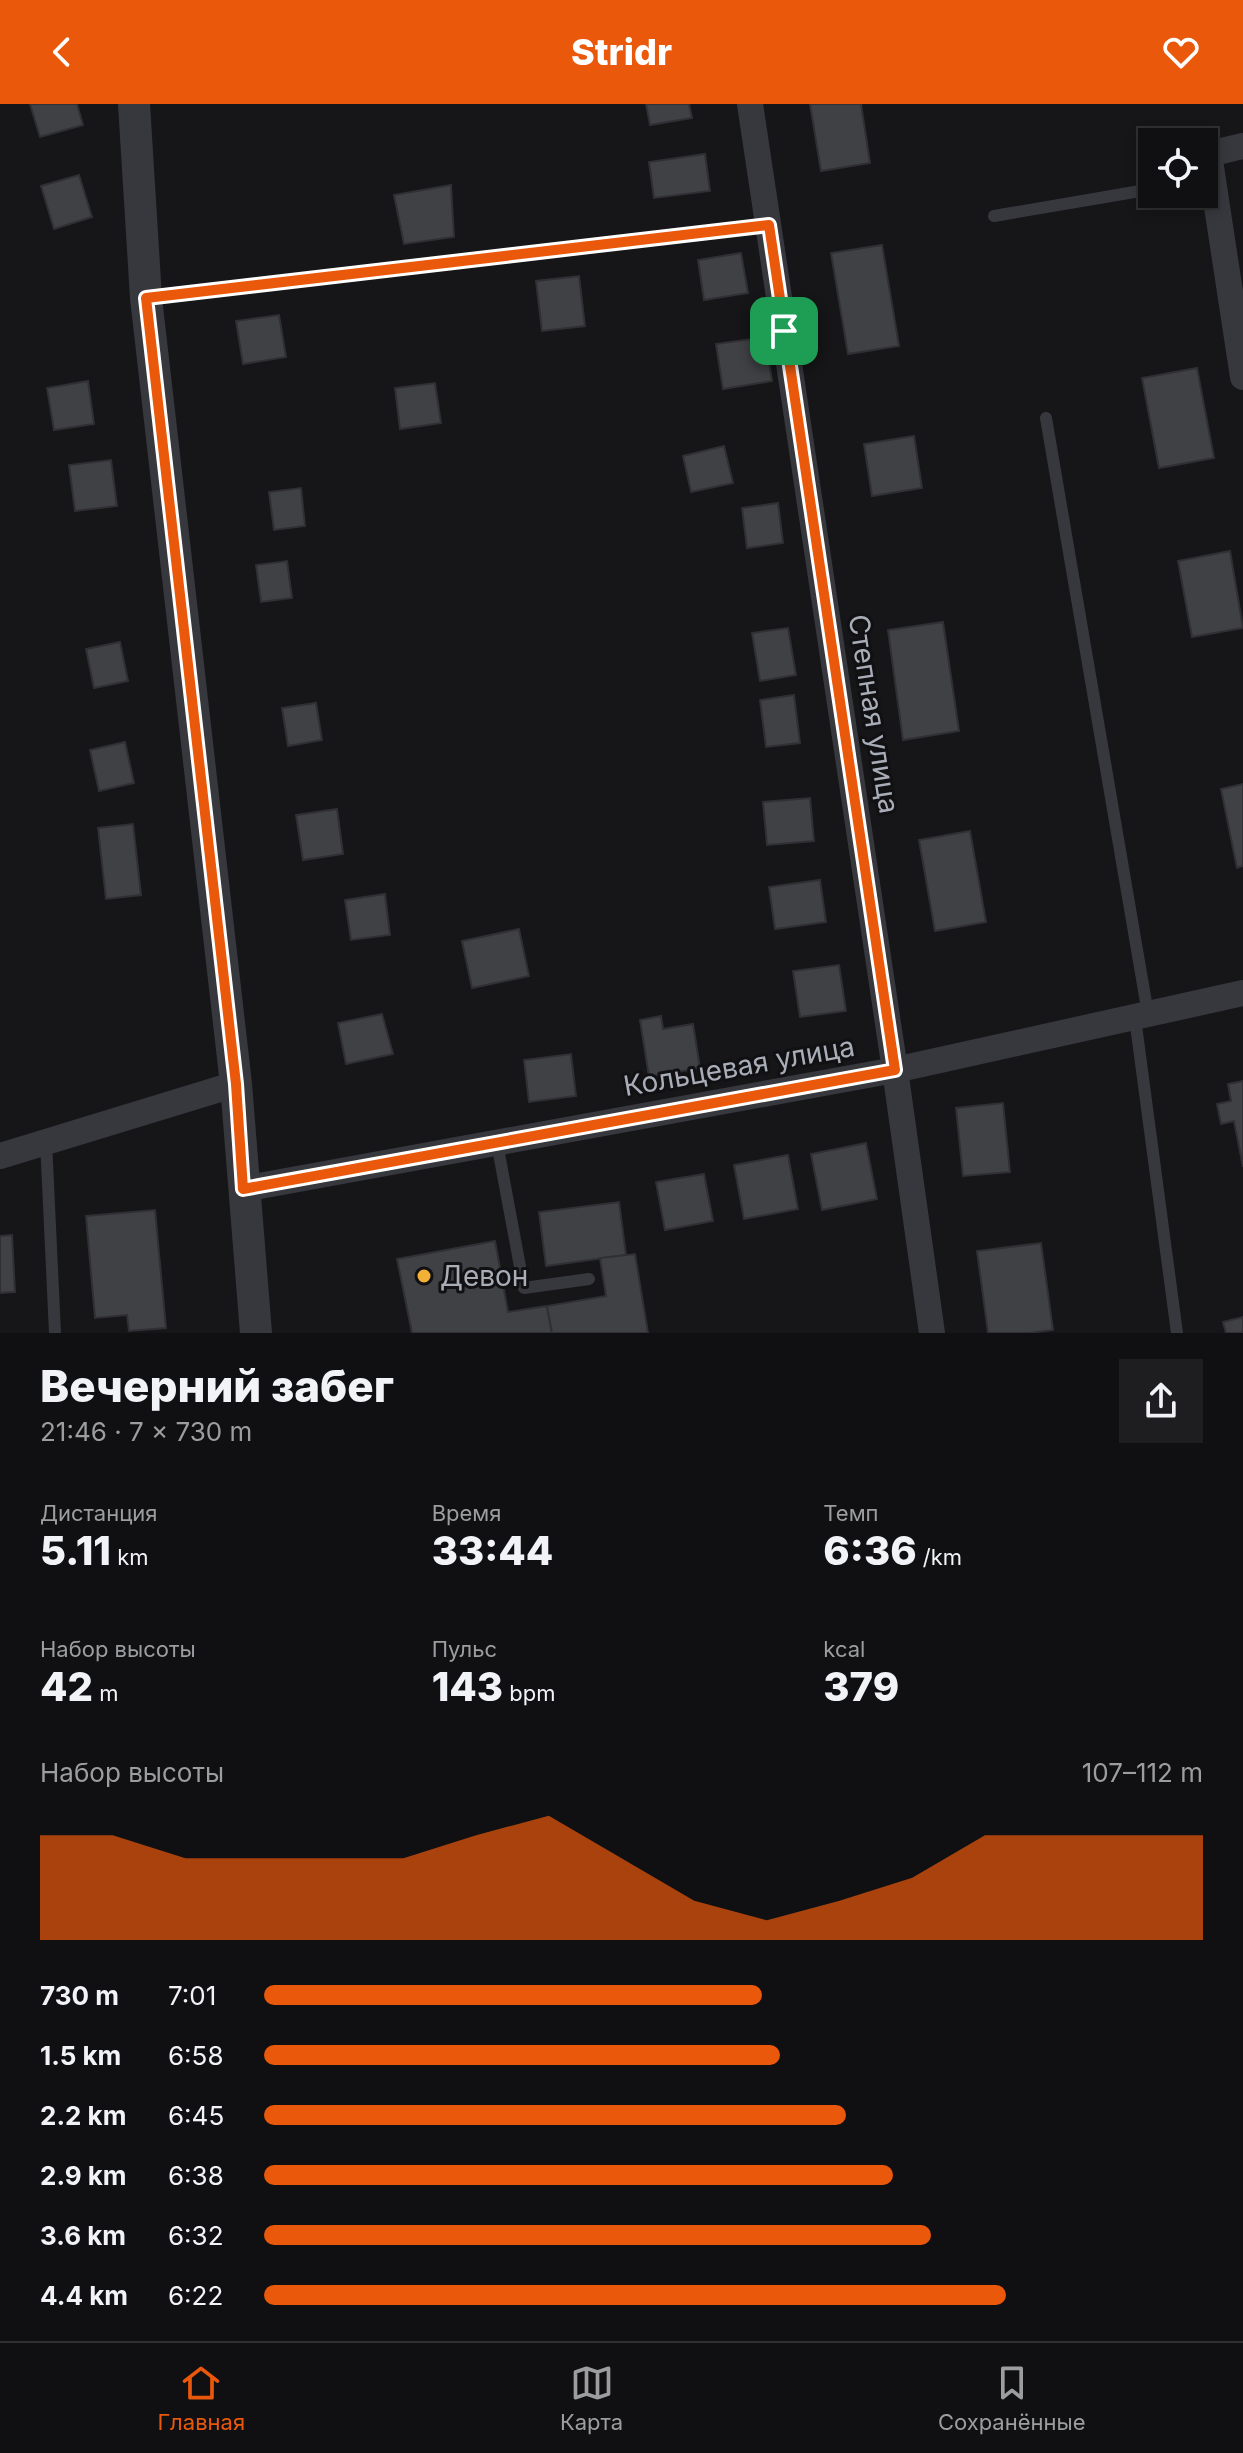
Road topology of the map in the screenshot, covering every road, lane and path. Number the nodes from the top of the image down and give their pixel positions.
1 (134, 104) edge
2 (750, 104) edge
3 (1243, 146) edge
4 (1218, 164) edge
5 (1138, 191) edge
6 (1214, 208) edge
7 (994, 216) dead end
8 (769, 225) junction
9 (146, 298) junction
10 (1243, 377) edge
11 (1046, 418) dead end
12 (1243, 993) edge
13 (1141, 1016) junction
14 (895, 1070) junction
15 (236, 1084) junction
16 (46, 1141) junction
17 (497, 1143) junction
18 (0, 1156) edge
19 (243, 1189) junction
20 (589, 1279) dead end
21 (55, 1333) edge
22 (256, 1333) edge
23 (932, 1333) edge
24 (1177, 1333) edge

1 - 9 street
2 - 8 street, Степная улица
3 - 4 street
5 - 7 lane
6 - 10 street
8 - 9 lane
8 - 14 street, Степная улица
9 - 15 street
11 - 13 lane
12 - 13 street, Кольцевая улица
13 - 14 street, Кольцевая улица
13 - 24 lane
14 - 17 street, Кольцевая улица
14 - 23 street, Степная улица
15 - 16 street
15 - 19 street
16 - 18 street
16 - 21 lane
17 - 19 street, Кольцевая улица
17 - 20 lane
19 - 22 street

